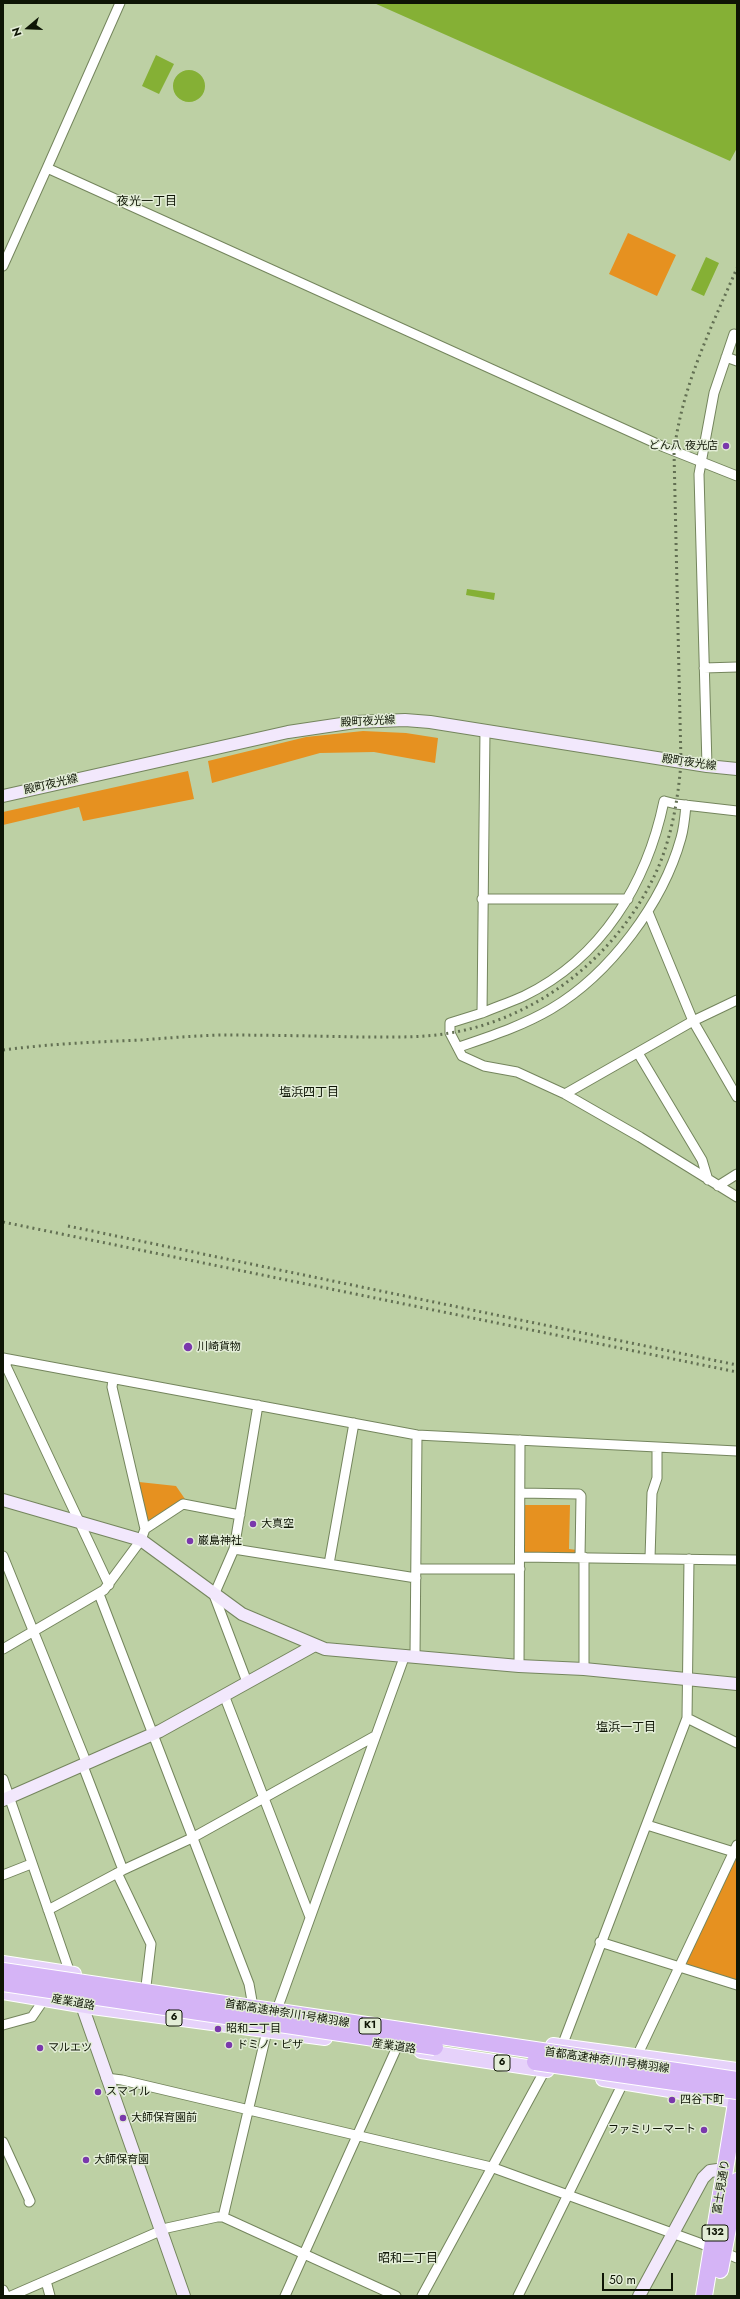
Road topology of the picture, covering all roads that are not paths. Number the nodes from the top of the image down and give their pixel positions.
1 (120, 3) edge
2 (47, 168) junction
3 (3, 266) edge
4 (734, 334) dead end
5 (726, 357) junction
6 (737, 362) edge
7 (702, 463) junction
8 (737, 476) edge
9 (737, 667) edge
10 (704, 668) junction
11 (485, 730) junction
12 (707, 766) junction
13 (737, 769) edge
14 (3, 796) edge
15 (686, 805) junction
16 (737, 811) edge
17 (482, 899) junction
18 (628, 899) junction
19 (648, 912) junction
20 (737, 1000) edge
21 (482, 1012) junction
22 (693, 1021) junction
23 (459, 1047) junction
24 (638, 1054) junction
25 (565, 1094) junction
26 (737, 1098) edge
27 (737, 1174) edge
28 (708, 1180) junction
29 (718, 1186) junction
30 (737, 1197) edge
31 (5, 1359) edge
32 (113, 1380) junction
33 (258, 1405) junction
34 (354, 1423) junction
35 (417, 1435) junction
36 (520, 1440) junction
37 (657, 1447) junction
38 (737, 1451) edge
39 (520, 1493) junction
40 (3, 1500) edge
41 (240, 1515) junction
42 (79, 1523) junction
43 (145, 1529) junction
44 (141, 1540) junction
45 (234, 1549) junction
46 (3, 1556) edge
47 (520, 1557) junction
48 (582, 1557) junction
49 (650, 1558) junction
50 (689, 1560) junction
51 (737, 1560) edge
52 (329, 1564) junction
53 (520, 1570) junction
54 (416, 1574) junction
55 (108, 1585) junction
56 (99, 1594) junction
57 (214, 1595) junction
58 (34, 1630) junction
59 (315, 1645) junction
60 (3, 1649) edge
61 (410, 1656) junction
62 (519, 1666) junction
63 (584, 1670) junction
64 (247, 1682) junction
65 (688, 1683) junction
66 (737, 1684) edge
67 (224, 1695) junction
68 (687, 1718) junction
69 (154, 1734) junction
70 (375, 1736) junction
71 (737, 1743) edge
72 (85, 1765) junction
73 (3, 1779) edge
74 (264, 1797) junction
75 (6, 1799) edge
76 (647, 1825) junction
77 (192, 1838) junction
78 (736, 1850) edge
79 (31, 1864) junction
80 (120, 1871) junction
81 (3, 1876) edge
82 (48, 1910) junction
83 (310, 1917) junction
84 (600, 1942) junction
85 (3, 1963) edge
86 (679, 1968) junction
87 (3, 1971) edge
88 (70, 1973) junction
89 (3, 1983) edge
90 (737, 1985) edge
91 (146, 1986) junction
92 (3, 1992) edge
93 (45, 1998) junction
94 (252, 2001) junction
95 (279, 2004) junction
96 (81, 2005) junction
97 (3, 2025) edge
98 (267, 2031) junction
99 (562, 2046) junction
100 (397, 2047) junction
101 (637, 2056) junction
102 (545, 2070) junction
103 (737, 2070) edge
104 (106, 2078) junction
105 (737, 2080) edge
106 (623, 2083) junction
107 (737, 2098) edge
108 (250, 2110) junction
109 (358, 2135) junction
110 (3, 2142) edge
111 (491, 2167) junction
112 (725, 2169) junction
113 (737, 2181) edge
114 (568, 2196) junction
115 (29, 2202) dead end
116 (222, 2217) junction
117 (161, 2232) junction
118 (672, 2232) junction
119 (724, 2253) edge
120 (304, 2254) junction
121 (46, 2281) junction
122 (3, 2290) edge
123 (6, 2296) edge
124 (11, 2296) edge
125 (50, 2296) edge
126 (184, 2296) edge
127 (285, 2296) edge
128 (396, 2296) edge
129 (422, 2296) edge
130 (518, 2296) edge
131 (639, 2296) edge
132 (704, 2296) edge
133 (716, 2296) edge

1 - 2 street
2 - 3 street
2 - 7 street
4 - 5 street
5 - 6 street
5 - 7 street
7 - 8 street
7 - 10 street
9 - 10 street
10 - 12 street
11 - 12 street, 殿町夜光線
11 - 14 street, 殿町夜光線
11 - 17 street
12 - 13 street, 殿町夜光線
15 - 16 street
15 - 18 street
15 - 19 street
17 - 18 street
17 - 21 street
18 - 21 street
19 - 22 street
19 - 23 street
20 - 22 street
21 - 23 street
22 - 24 street
22 - 26 street
23 - 25 street
24 - 25 street
24 - 28 street
25 - 28 street
27 - 29 street
28 - 29 street
29 - 30 street
31 - 32 street
31 - 42 street
32 - 33 street
32 - 43 street
33 - 34 street
33 - 41 street
34 - 35 street
34 - 52 street
35 - 36 street
35 - 54 street
36 - 37 street
36 - 39 street
37 - 38 street
37 - 49 street
39 - 47 street
39 - 48 street
40 - 42 street
41 - 43 street
41 - 45 street
42 - 44 street
42 - 55 street
43 - 44 street
44 - 55 street
44 - 57 street
45 - 52 street
45 - 57 street
46 - 58 street
47 - 48 street
47 - 53 street
48 - 49 street
48 - 63 street
49 - 50 street
50 - 51 street
50 - 65 street
52 - 54 street
53 - 54 street
53 - 62 street
54 - 61 street
55 - 56 street
56 - 58 street
56 - 69 street
57 - 59 street
57 - 64 street
58 - 60 street
58 - 72 street
59 - 61 street
59 - 64 street
61 - 62 street
61 - 70 street
62 - 63 street
63 - 65 street
64 - 67 street
65 - 66 street
65 - 68 street
67 - 69 street
67 - 74 street
68 - 71 street
68 - 76 street
69 - 72 street
69 - 77 street
70 - 74 street
70 - 83 street
72 - 75 street
72 - 80 street
73 - 75 street
74 - 77 street
74 - 83 street
75 - 79 street
76 - 78 street
76 - 84 street
77 - 80 street
77 - 94 street
78 - 86 street
79 - 81 street
79 - 82 street
80 - 82 street
80 - 91 street
82 - 88 street
83 - 95 street
84 - 86 street
84 - 99 street
85 - 88 main road
86 - 90 street
86 - 101 street
87 - 105 highway, 首都高速神奈川1号横羽線 / K1, bridge
88 - 91 main road
88 - 96 street
89 - 107 highway, 首都高速神奈川1号横羽線 / K1, bridge
91 - 94 main road
92 - 93 main road, 産業道路 / 6
93 - 96 main road, 産業道路 / 6
93 - 97 street
94 - 95 main road
95 - 98 street
95 - 99 main road
96 - 98 main road, 産業道路 / 6
96 - 104 street
98 - 100 main road, 産業道路 / 6
98 - 108 street
99 - 101 main road
100 - 102 main road, 産業道路 / 6
100 - 109 street
101 - 103 main road
102 - 106 main road, 産業道路 / 6
102 - 111 street
104 - 108 street
104 - 117 street
106 - 107 main road, 産業道路 / 6
106 - 114 street
107 - 112 highway, 富士見通り / 132
108 - 109 street
108 - 116 street
109 - 111 street
109 - 120 street
110 - 115 street
111 - 114 street
111 - 129 street
112 - 118 street
112 - 119 highway, 富士見通り / 132
113 - 119 highway, 富士見通り / 132
114 - 118 street
114 - 130 street
116 - 117 street
116 - 120 street
117 - 121 street
117 - 126 street
118 - 119 street
118 - 131 street
119 - 132 highway, 富士見通り / 132
119 - 133 highway, 富士見通り / 132
120 - 127 street
120 - 128 street
121 - 124 street
121 - 125 street
122 - 123 street

